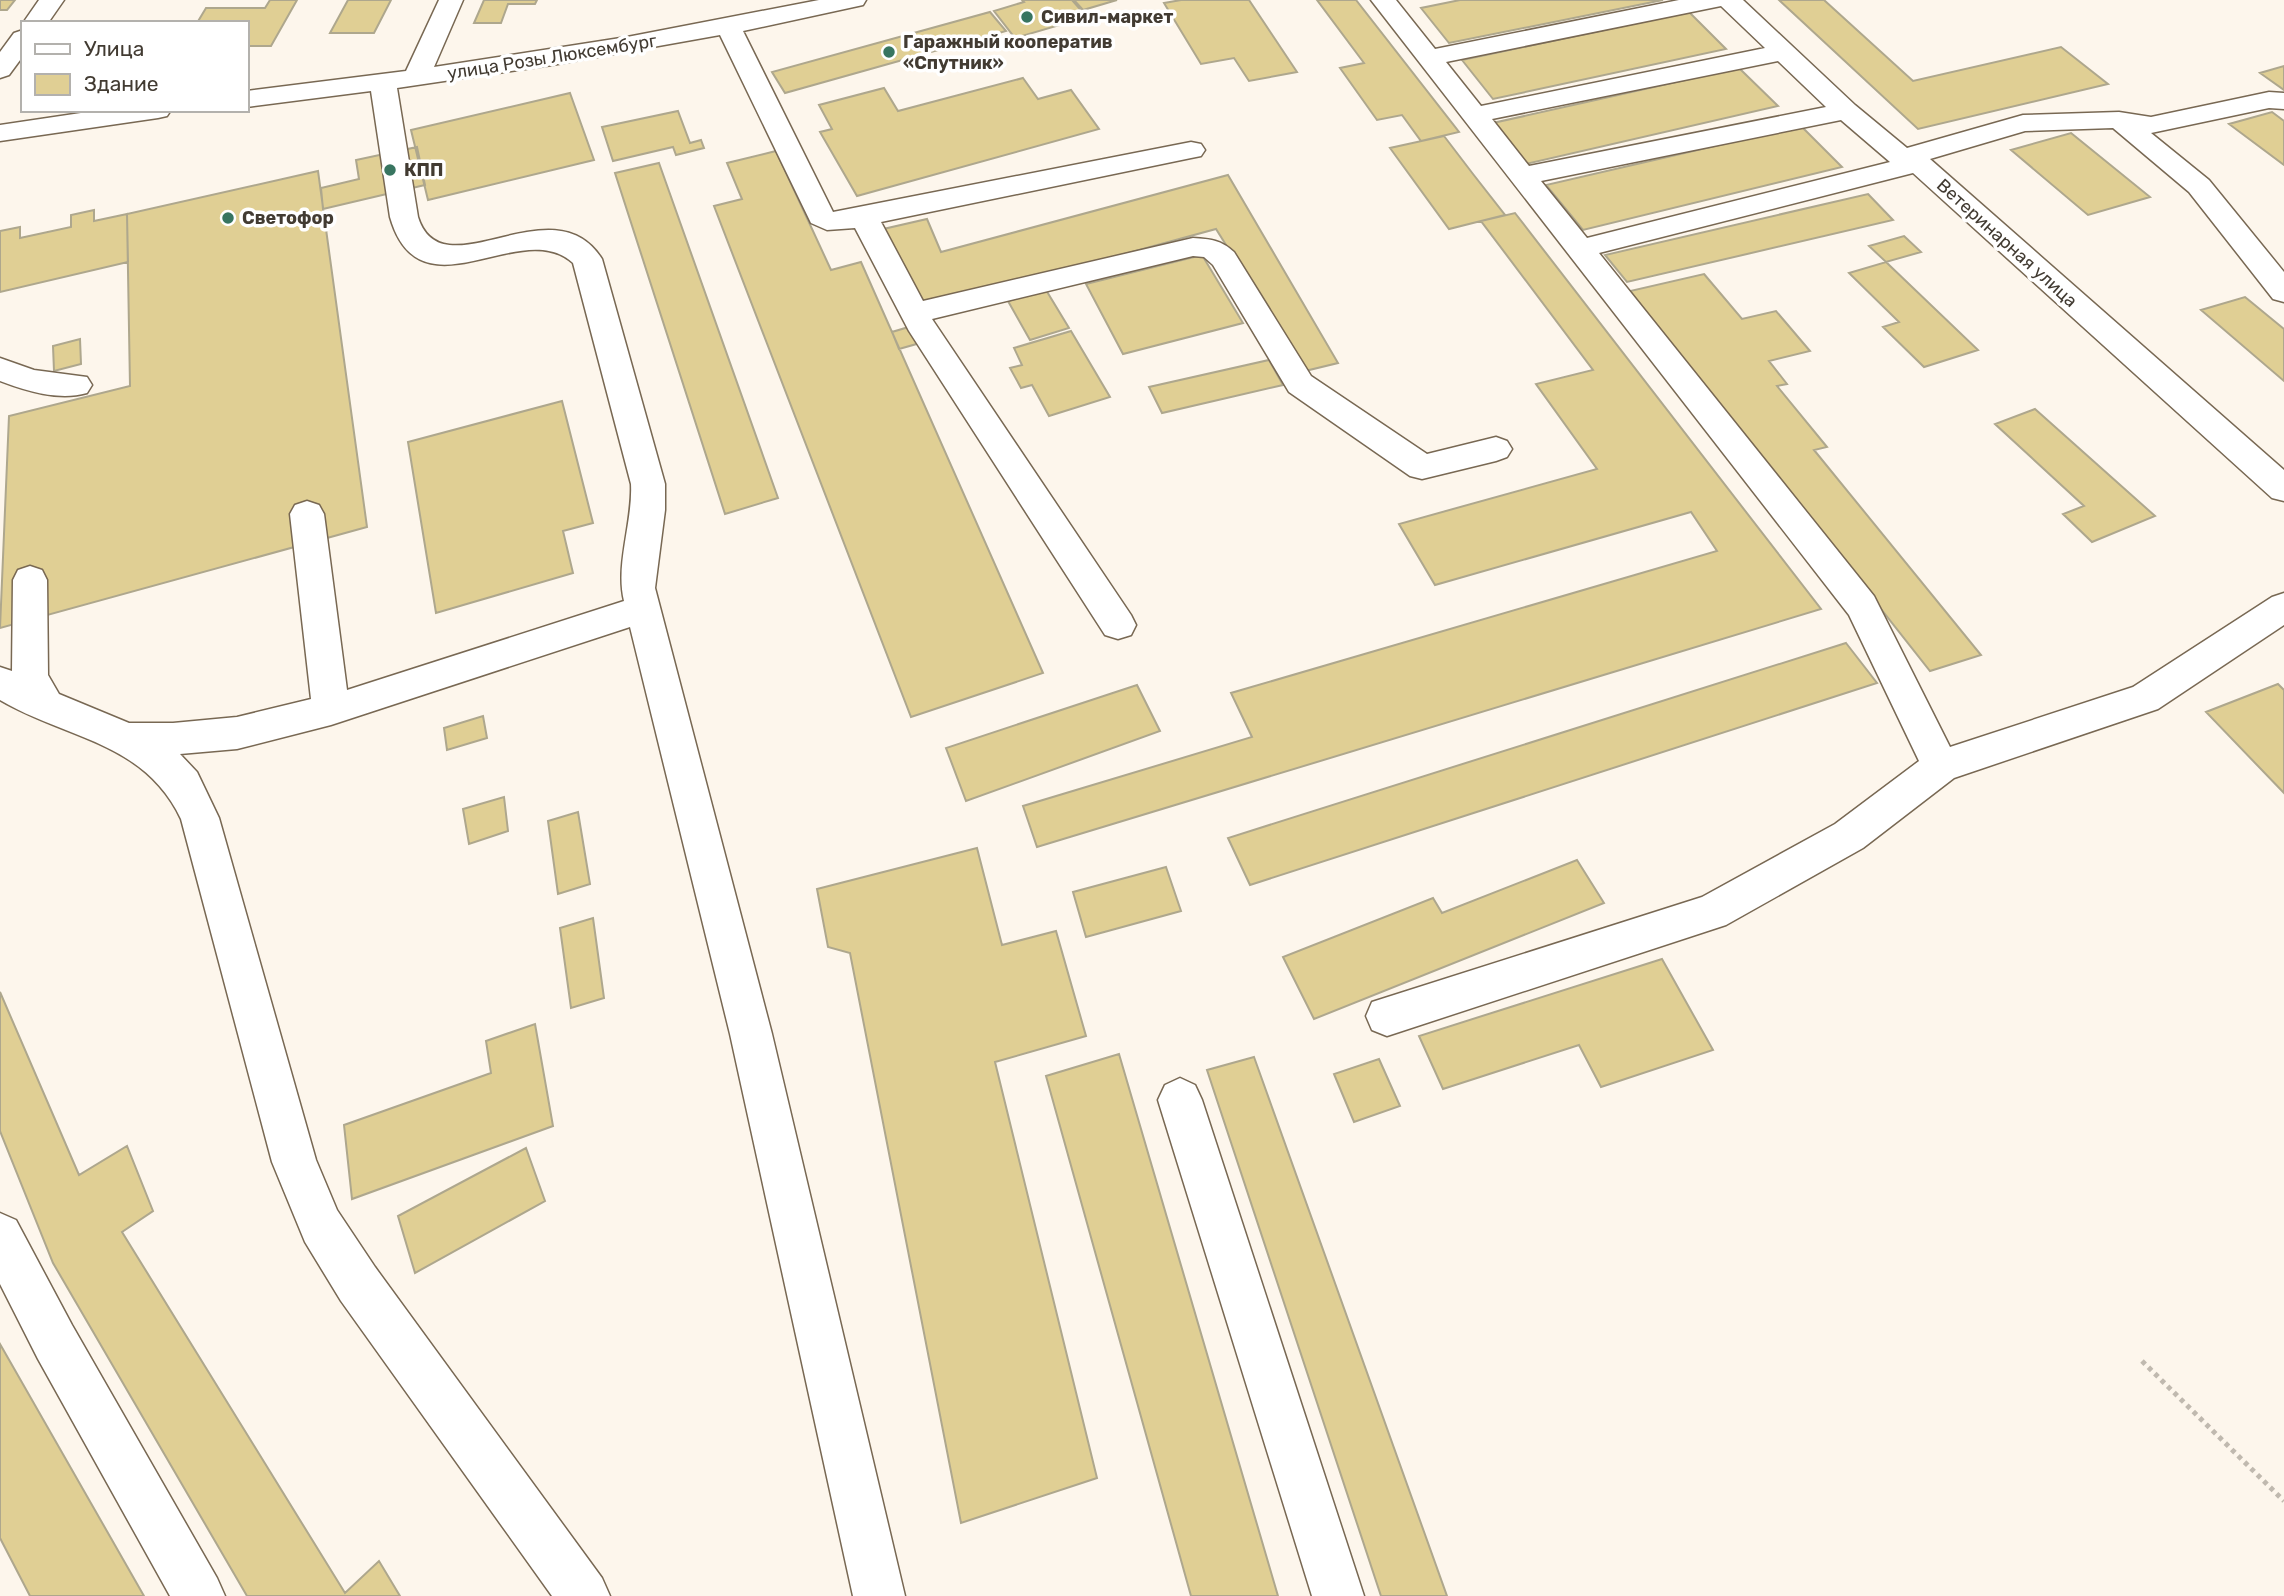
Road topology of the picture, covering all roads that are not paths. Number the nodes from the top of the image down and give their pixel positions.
1 (52, 0) edge
2 (451, 0) edge
3 (854, 0) edge
4 (1716, 0) edge
5 (1729, 0) edge
6 (1394, 2) edge
7 (825, 3) edge
8 (36, 21) edge
9 (729, 27) junction
10 (15, 45) edge
11 (1785, 52) junction
12 (1429, 58) junction
13 (0, 70) edge
14 (416, 78) junction
15 (383, 83) junction
16 (248, 99) edge
17 (2284, 101) edge
18 (1846, 111) junction
19 (122, 112) edge
20 (104, 113) edge
21 (1474, 115) junction
22 (2119, 120) junction
23 (0, 133) edge
24 (1191, 150) dead end
25 (1910, 160) junction
26 (1522, 176) junction
27 (863, 216) junction
28 (1580, 249) junction
29 (2284, 292) edge
30 (914, 313) junction
31 (0, 369) edge
32 (76, 385) dead end
33 (1496, 449) dead end
34 (2284, 489) edge
35 (307, 514) dead end
36 (30, 580) dead end
37 (2284, 607) edge
38 (643, 609) junction
39 (1118, 625) dead end
40 (0, 682) edge
41 (47, 708) junction
42 (331, 710) junction
43 (125, 739) junction
44 (1941, 765) junction
45 (1387, 1016) dead end
46 (1180, 1100) dead end
47 (0, 1236) edge
48 (199, 1596) edge
49 (584, 1596) edge
50 (879, 1596) edge
51 (1338, 1596) edge

1 - 8 street
2 - 14 street
3 - 7 street, улица Розы Люксембург
4 - 12 street
5 - 11 street, Ветеринарная улица
6 - 12 street
7 - 9 street, улица Розы Люксембург
9 - 14 street, улица Розы Люксембург
9 - 27 street
10 - 13 street
11 - 18 street, Ветеринарная улица
11 - 21 street
12 - 21 street
14 - 15 street, улица Розы Люксембург
15 - 16 street, улица Розы Люксембург
15 - 38 street
17 - 22 street
18 - 25 street, Ветеринарная улица
18 - 26 street
19 - 20 street
20 - 23 street
21 - 26 street
22 - 25 street
22 - 29 street
24 - 27 street
25 - 28 street
25 - 34 street, Ветеринарная улица
26 - 28 street
27 - 30 street
28 - 44 street
30 - 33 street
30 - 39 street
31 - 32 street
35 - 42 street
36 - 41 street
37 - 44 street
38 - 42 street
38 - 50 street
40 - 41 street
41 - 43 street
42 - 43 street
43 - 49 street
44 - 45 street
46 - 51 street
47 - 48 street

